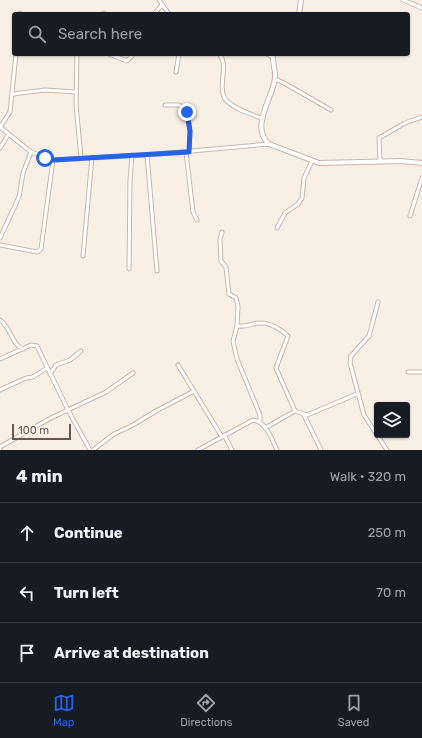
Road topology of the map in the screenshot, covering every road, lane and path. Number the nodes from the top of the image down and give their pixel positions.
1 (159, 0) edge
2 (301, 0) edge
3 (403, 0) edge
4 (162, 5) junction
5 (422, 8) edge
6 (156, 12) edge
7 (167, 12) edge
8 (299, 12) edge
9 (16, 56) edge
10 (77, 56) edge
11 (114, 56) edge
12 (133, 56) edge
13 (179, 56) edge
14 (221, 56) edge
15 (272, 56) edge
16 (176, 72) dead end
17 (275, 79) junction
18 (76, 92) junction
19 (13, 94) junction
20 (164, 105) dead end
21 (331, 110) dead end
22 (422, 117) edge
23 (263, 119) junction
24 (0, 127) edge
25 (8, 135) junction
26 (269, 144) junction
27 (0, 148) edge
28 (31, 152) junction
29 (188, 152) junction
30 (132, 155) junction
31 (147, 155) junction
32 (92, 157) junction
33 (81, 158) junction
34 (53, 160) junction
35 (312, 161) junction
36 (380, 162) junction
37 (422, 163) edge
38 (422, 178) edge
39 (410, 216) dead end
40 (198, 220) dead end
41 (277, 228) dead end
42 (222, 232) dead end
43 (0, 238) edge
44 (0, 244) edge
45 (83, 256) dead end
46 (129, 269) dead end
47 (157, 271) dead end
48 (378, 302) dead end
49 (0, 320) edge
50 (237, 326) junction
51 (23, 349) junction
52 (81, 351) dead end
53 (0, 359) edge
54 (178, 365) dead end
55 (47, 368) junction
56 (408, 372) dead end
57 (422, 372) edge
58 (133, 373) dead end
59 (50, 374) junction
60 (0, 390) edge
61 (194, 391) junction
62 (357, 394) junction
63 (68, 410) junction
64 (295, 411) junction
65 (304, 415) junction
66 (260, 422) junction
67 (265, 428) junction
68 (223, 436) junction
69 (0, 449) edge
70 (90, 450) edge
71 (93, 450) edge
72 (198, 450) edge
73 (232, 450) edge
74 (277, 450) edge
75 (321, 450) edge
76 (387, 450) edge

1 - 4 street
2 - 8 street
3 - 5 street
4 - 6 street
4 - 7 street
9 - 19 street
10 - 18 street
11 - 12 street
13 - 16 street
14 - 23 street
15 - 17 street
17 - 21 street
17 - 23 street
18 - 19 street
18 - 33 street
19 - 24 street
20 - 29 street
22 - 36 street
23 - 26 street
24 - 25 street
25 - 27 street
25 - 28 street
26 - 29 street
26 - 35 street
28 - 34 street
28 - 43 street
29 - 31 street
29 - 40 street
30 - 31 street
30 - 32 street
30 - 46 street
31 - 47 street
32 - 33 street
32 - 45 street
33 - 34 street
34 - 44 street
35 - 36 street
35 - 41 street
36 - 37 street
38 - 39 street
42 - 50 street
48 - 62 street
49 - 51 street
50 - 64 street
50 - 66 street
51 - 53 street
51 - 55 street
52 - 59 street
54 - 61 street
55 - 59 street
55 - 60 street
56 - 57 street
58 - 63 street
59 - 63 street
61 - 68 street
61 - 71 street
62 - 65 street
62 - 76 street
63 - 69 street
63 - 70 street
64 - 65 street
64 - 67 street
65 - 75 street
66 - 67 street
66 - 68 street
67 - 74 street
68 - 72 street
68 - 73 street

